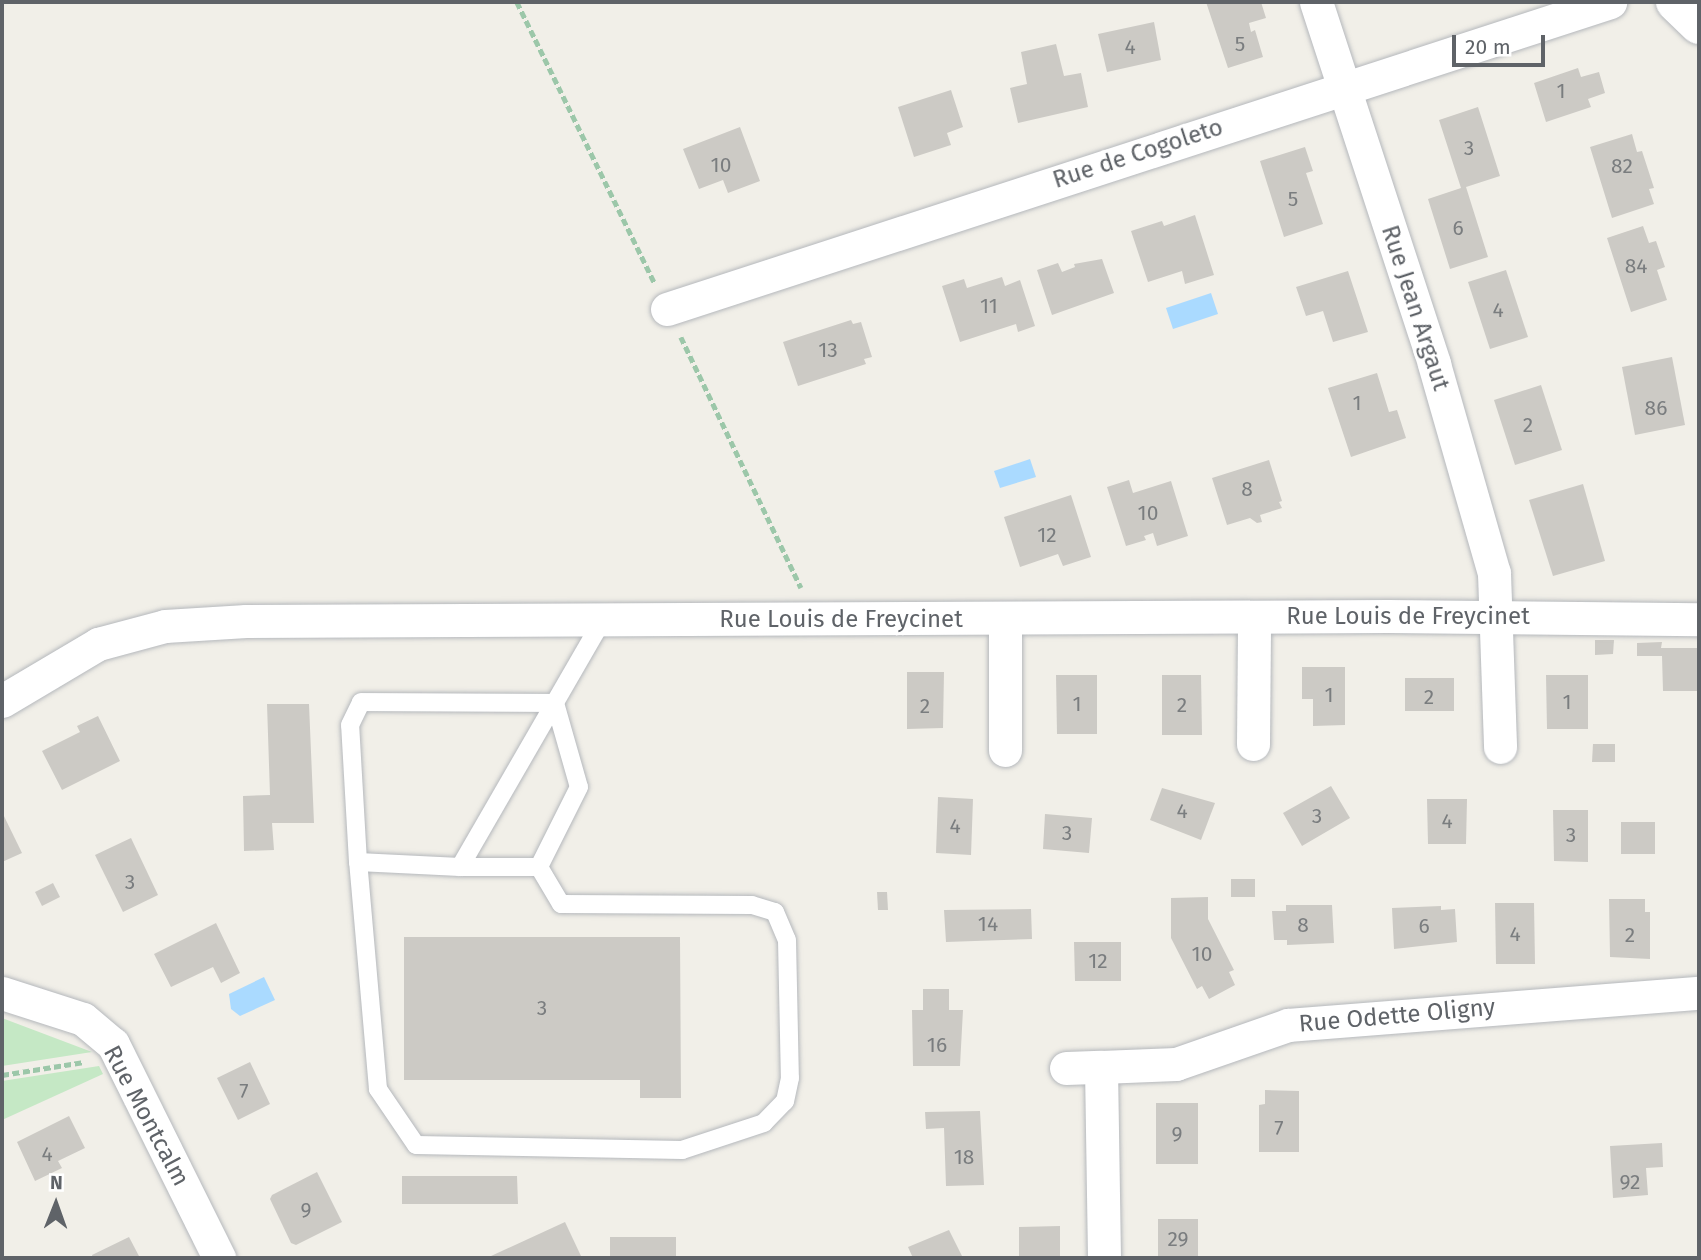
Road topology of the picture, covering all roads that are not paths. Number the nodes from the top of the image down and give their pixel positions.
1 (1316, 2) edge
2 (1609, 2) edge
3 (1675, 2) edge
4 (1699, 24) edge
5 (1343, 86) junction
6 (667, 309) dead end
7 (1254, 617) junction
8 (1497, 617) junction
9 (1005, 619) junction
10 (1699, 620) edge
11 (602, 621) junction
12 (2, 701) edge
13 (555, 703) junction
14 (1253, 744) dead end
15 (1500, 747) dead end
16 (1005, 750) dead end
17 (358, 862) junction
18 (460, 867) junction
19 (539, 867) junction
20 (2, 993) edge
21 (1699, 993) edge
22 (1101, 1067) junction
23 (1066, 1068) dead end
24 (219, 1258) edge
25 (1104, 1258) edge

1 - 5 street, Rue Jean Argaut
2 - 5 street, Rue de Cogoleto
3 - 4 street
5 - 6 street, Rue de Cogoleto
5 - 8 street, Rue Jean Argaut
7 - 8 street, Rue Louis de Freycinet
7 - 9 street, Rue Louis de Freycinet
7 - 14 street
8 - 10 street, Rue Louis de Freycinet
8 - 15 street, Rue Jean Argaut
9 - 11 street, Rue Louis de Freycinet
9 - 16 street
11 - 12 street, Rue Louis de Freycinet
11 - 13 lane
13 - 17 lane
13 - 18 lane
13 - 19 lane
17 - 18 lane
17 - 19 lane
18 - 19 lane
20 - 24 street, Rue Montcalm
21 - 22 street, Rue Odette Oligny
22 - 23 street, Rue Odette Oligny
22 - 25 street

